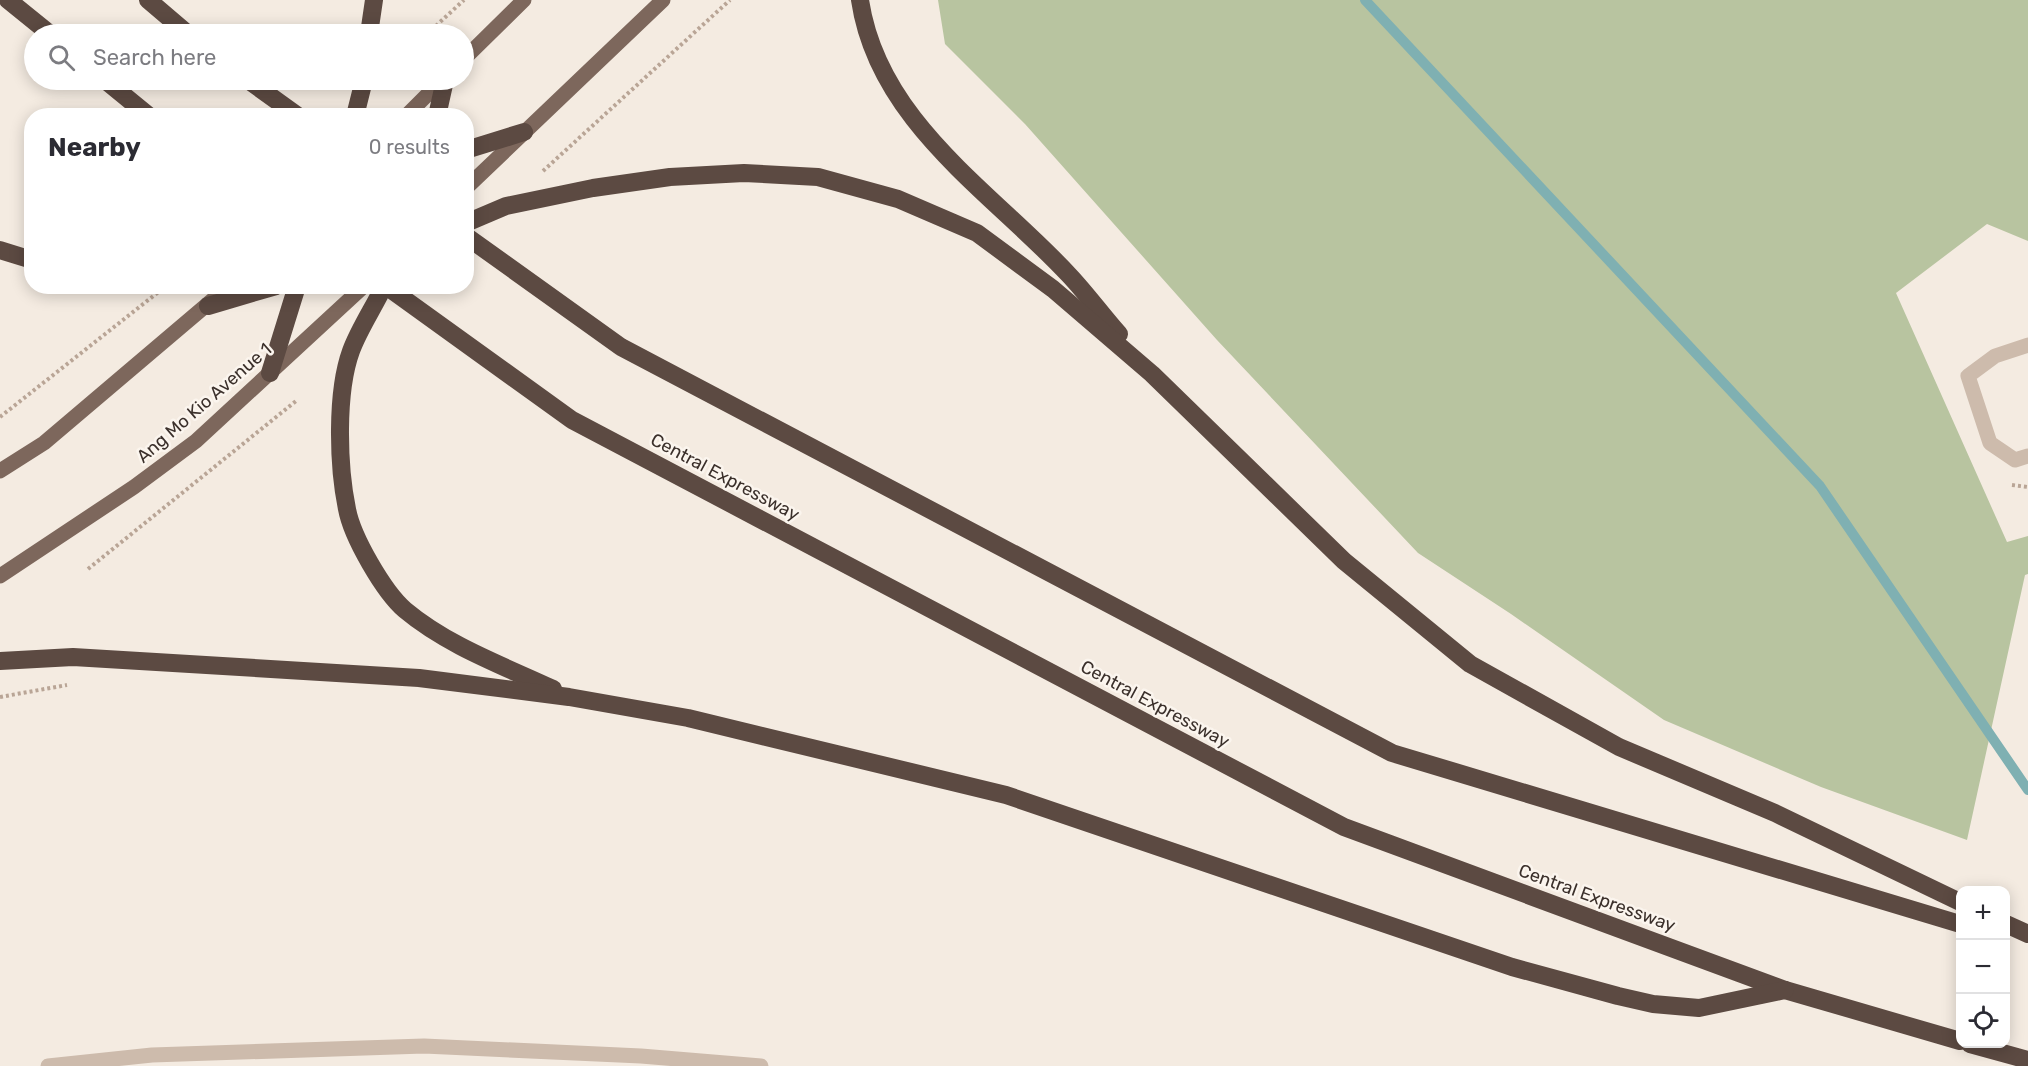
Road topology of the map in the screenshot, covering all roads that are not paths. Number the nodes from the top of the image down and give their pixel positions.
1 (8, 0) edge
2 (148, 0) edge
3 (374, 0) edge
4 (524, 0) edge
5 (663, 0) edge
6 (860, 0) edge
7 (38, 24) edge
8 (176, 24) edge
9 (370, 24) edge
10 (474, 49) edge
11 (117, 90) edge
12 (262, 90) edge
13 (362, 90) edge
14 (433, 90) edge
15 (442, 90) edge
16 (140, 108) edge
17 (287, 108) edge
18 (357, 108) edge
19 (414, 108) edge
20 (438, 108) edge
21 (524, 132) junction
22 (474, 148) edge
23 (474, 180) edge
24 (474, 219) edge
25 (474, 242) edge
26 (0, 250) edge
27 (24, 258) edge
28 (221, 294) edge
29 (249, 294) edge
30 (295, 294) edge
31 (355, 294) edge
32 (381, 294) edge
33 (396, 294) edge
34 (208, 306) junction
35 (2028, 345) edge
36 (270, 373) junction
37 (1152, 374) junction
38 (2028, 456) edge
39 (0, 471) edge
40 (0, 576) edge
41 (0, 660) edge
42 (569, 697) junction
43 (1956, 900) edge
44 (1956, 923) edge
45 (2010, 926) edge
46 (2028, 934) edge
47 (2010, 938) edge
48 (2028, 944) edge
49 (1785, 990) junction
50 (1956, 1040) edge
51 (1984, 1048) edge
52 (2028, 1060) edge
53 (48, 1066) edge
54 (761, 1066) edge

1 - 7 highway
2 - 8 highway
3 - 9 highway
4 - 10 main road
5 - 21 main road
6 - 37 highway
11 - 16 highway
12 - 17 highway
13 - 18 highway
14 - 19 main road
15 - 20 highway
21 - 22 highway
21 - 23 main road
24 - 37 highway
25 - 44 highway
26 - 27 highway
28 - 34 main road
29 - 34 highway
30 - 36 highway
31 - 36 main road, Ang Mo Kio Avenue 1
32 - 42 highway
33 - 49 highway, Central Expressway
34 - 39 main road
35 - 38 street
36 - 40 main road, Ang Mo Kio Avenue 1
37 - 43 highway
41 - 42 highway
42 - 49 highway
45 - 46 highway
47 - 48 highway
49 - 50 highway, Central Expressway
51 - 52 highway
53 - 54 street

